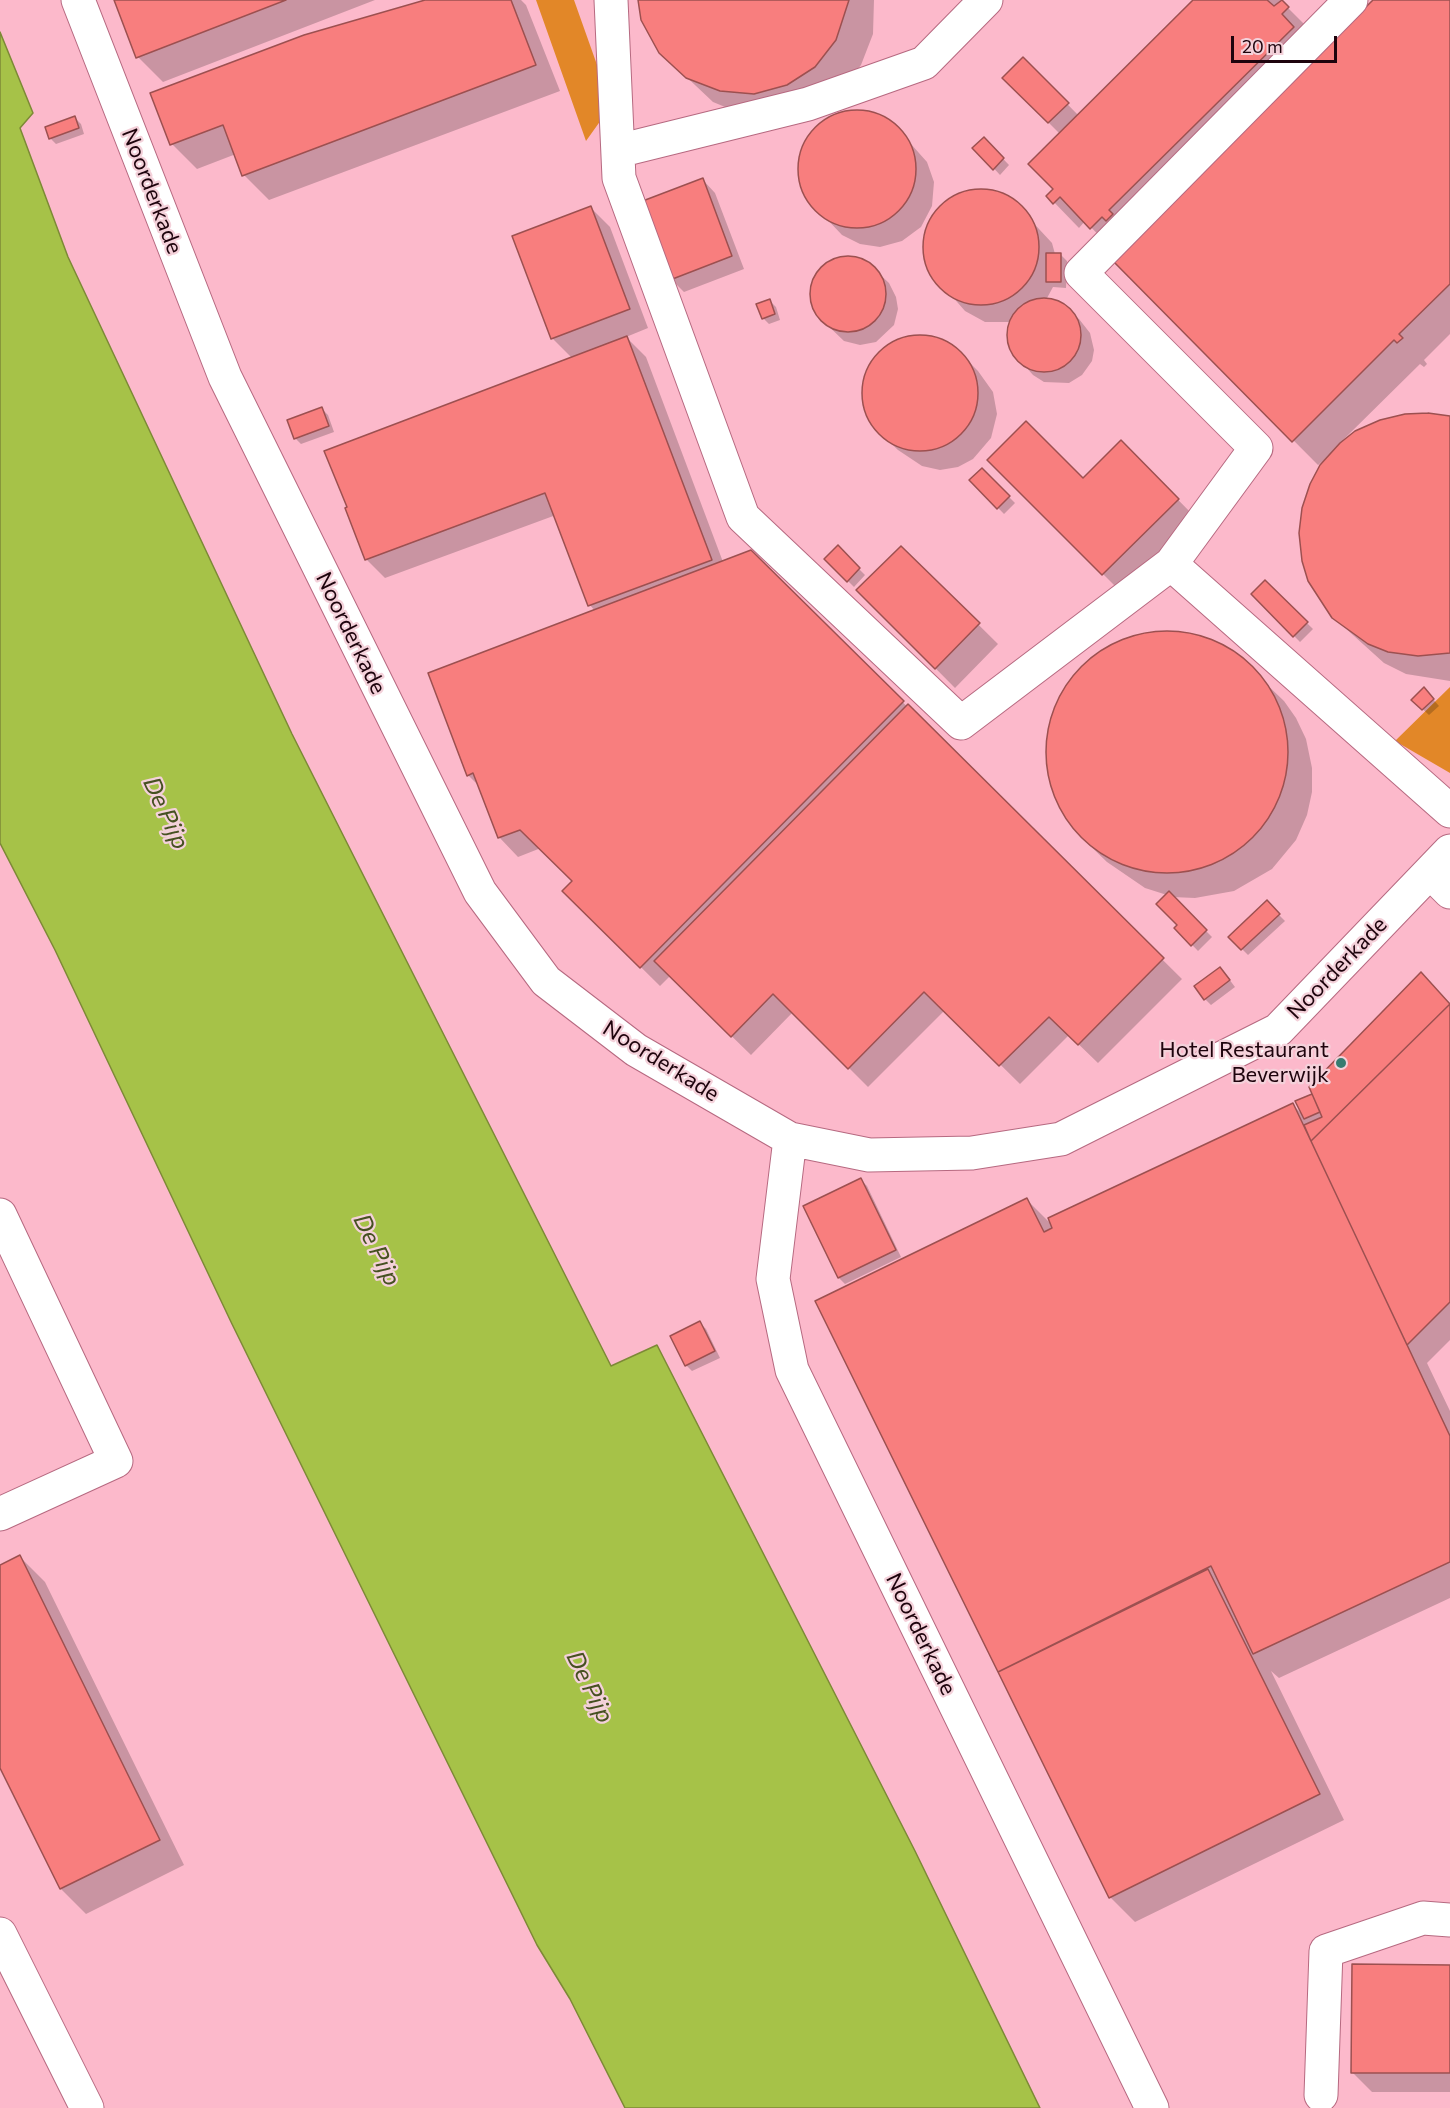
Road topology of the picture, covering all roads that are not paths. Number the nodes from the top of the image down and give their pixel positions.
1 (78, 0) edge
2 (611, 0) edge
3 (986, 0) edge
4 (1351, 0) edge
5 (618, 151) junction
6 (1171, 564) junction
7 (1450, 811) edge
8 (1443, 872) edge
9 (790, 1138) junction
10 (0, 1215) edge
11 (0, 1514) edge
12 (1450, 1920) edge
13 (0, 1934) edge
14 (1321, 2095) dead end
15 (87, 2108) edge
16 (1152, 2108) edge

1 - 9 street, Noorderkade
2 - 5 street
3 - 5 street
4 - 6 street
5 - 6 street
6 - 7 street
8 - 9 street, Noorderkade
9 - 16 street, Noorderkade
10 - 11 street
12 - 14 street
13 - 15 street

